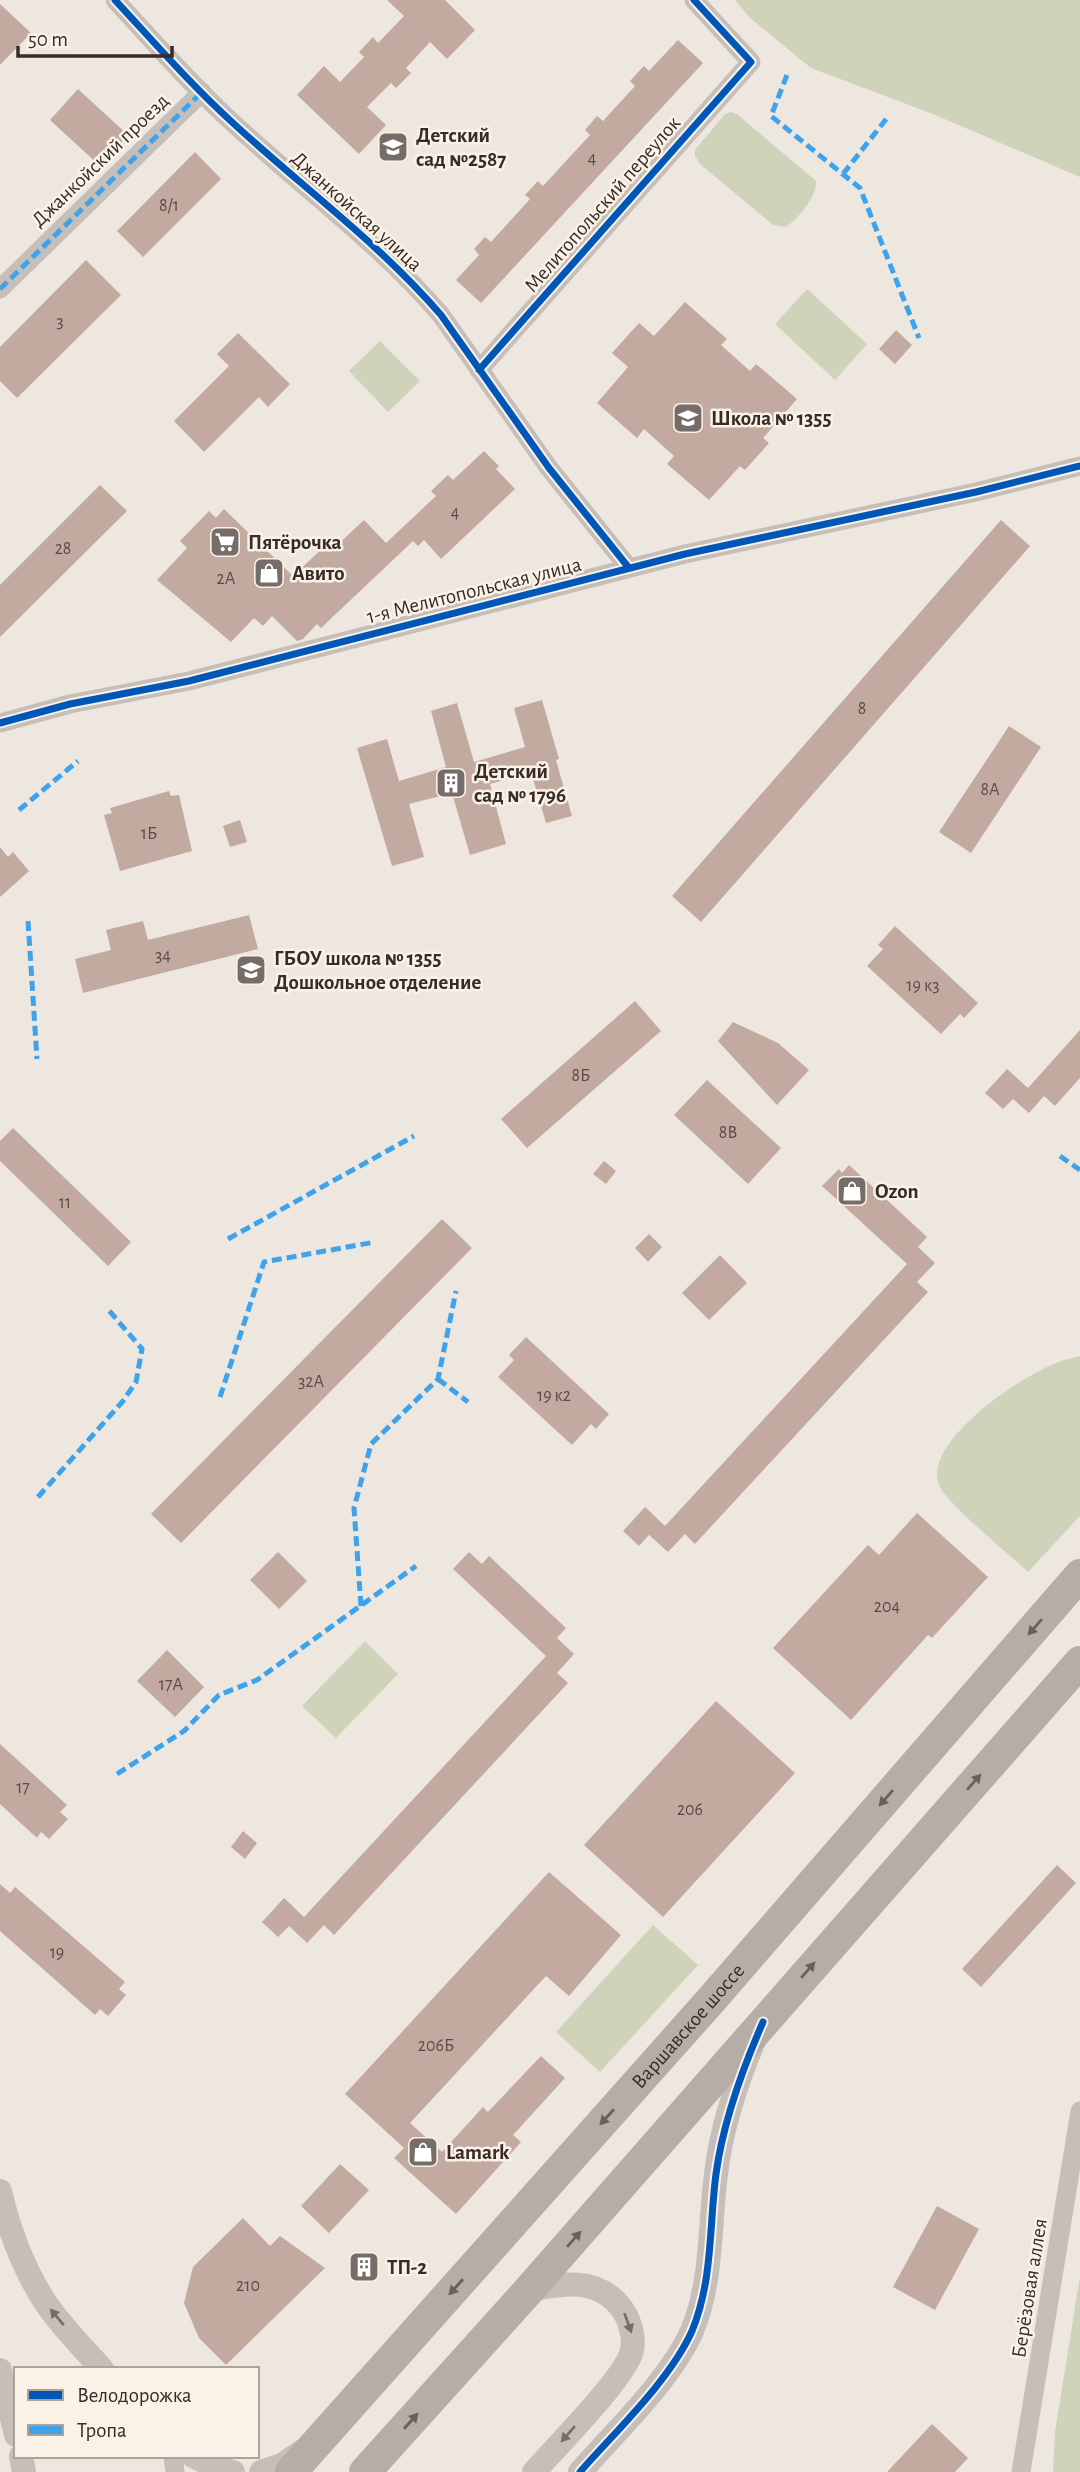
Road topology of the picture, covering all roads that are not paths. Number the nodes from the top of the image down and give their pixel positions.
1 (115, 0) edge
2 (694, 0) edge
3 (202, 92) junction
4 (0, 289) edge
5 (479, 370) junction
6 (1080, 466) edge
7 (629, 568) junction
8 (0, 723) edge
9 (1080, 1575) edge
10 (1080, 1662) edge
11 (1080, 1685) edge
12 (1049, 1697) junction
13 (763, 2022) junction
14 (1080, 2111) edge
15 (0, 2191) edge
16 (529, 2290) junction
17 (100, 2367) edge
18 (0, 2370) edge
19 (14, 2427) edge
20 (321, 2438) junction
21 (197, 2458) edge
22 (233, 2472) edge
23 (261, 2472) edge
24 (291, 2472) edge
25 (365, 2472) edge
26 (534, 2472) edge
27 (580, 2472) edge
28 (1021, 2472) edge

1 - 3 street, Джанкойская улица
2 - 5 street, Мелитопольский переулок
3 - 4 street, Джанкойский проезд
3 - 5 street, Джанкойская улица
5 - 7 street, Джанкойская улица
6 - 7 street, 1-я Мелитопольская улица
7 - 8 street, 1-я Мелитопольская улица
9 -> 20 main road, Варшавское шоссе
10 - 12 main road
11 - 12 street
13 -> 12 main road
16 -> 13 main road
13 - 27 street
14 - 28 street, Берёзовая аллея
17 -> 15 street
25 -> 16 main road
16 -> 26 street
18 - 19 street
20 - 23 street
20 - 24 main road, Варшавское шоссе
21 - 22 street

